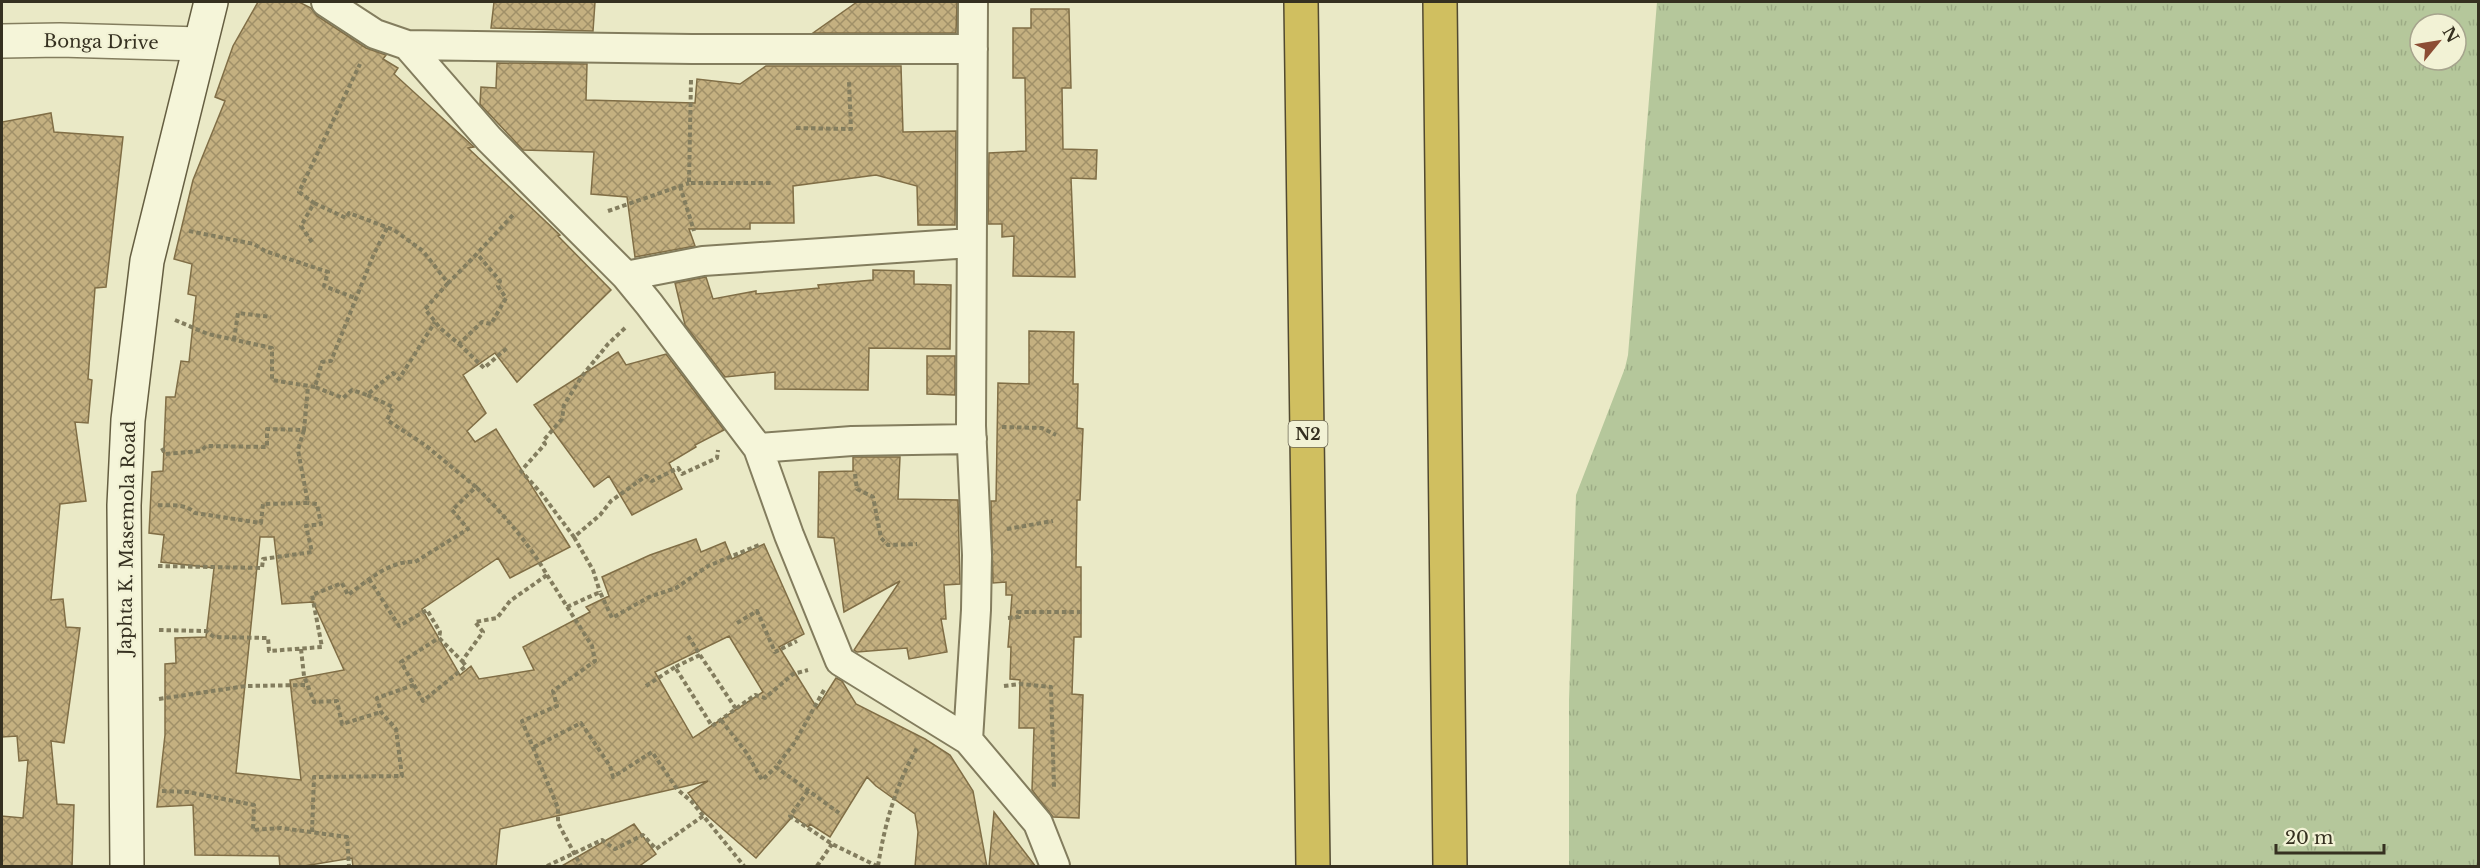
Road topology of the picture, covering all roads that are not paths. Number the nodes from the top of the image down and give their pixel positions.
1 (211, 2) edge
2 (326, 2) edge
3 (973, 2) edge
4 (1301, 2) edge
5 (1440, 2) edge
6 (2, 41) edge
7 (200, 44) junction
8 (406, 45) junction
9 (973, 49) junction
10 (971, 243) junction
11 (626, 276) junction
12 (971, 432) junction
13 (751, 440) junction
14 (968, 740) junction
15 (127, 867) edge
16 (1055, 867) edge
17 (1314, 867) edge
18 (1450, 867) edge

1 - 7 main road, Japhta K. Masemola Road
2 - 8 street
3 - 9 street
4 - 17 highway, N2
5 - 18 highway
6 - 7 main road, Bonga Drive
7 - 15 main road, Japhta K. Masemola Road
8 - 9 street
8 - 11 street
9 - 10 street
10 - 11 street
10 - 12 street
11 - 13 street
12 - 13 street
12 - 14 street
13 - 14 street
14 - 16 street

